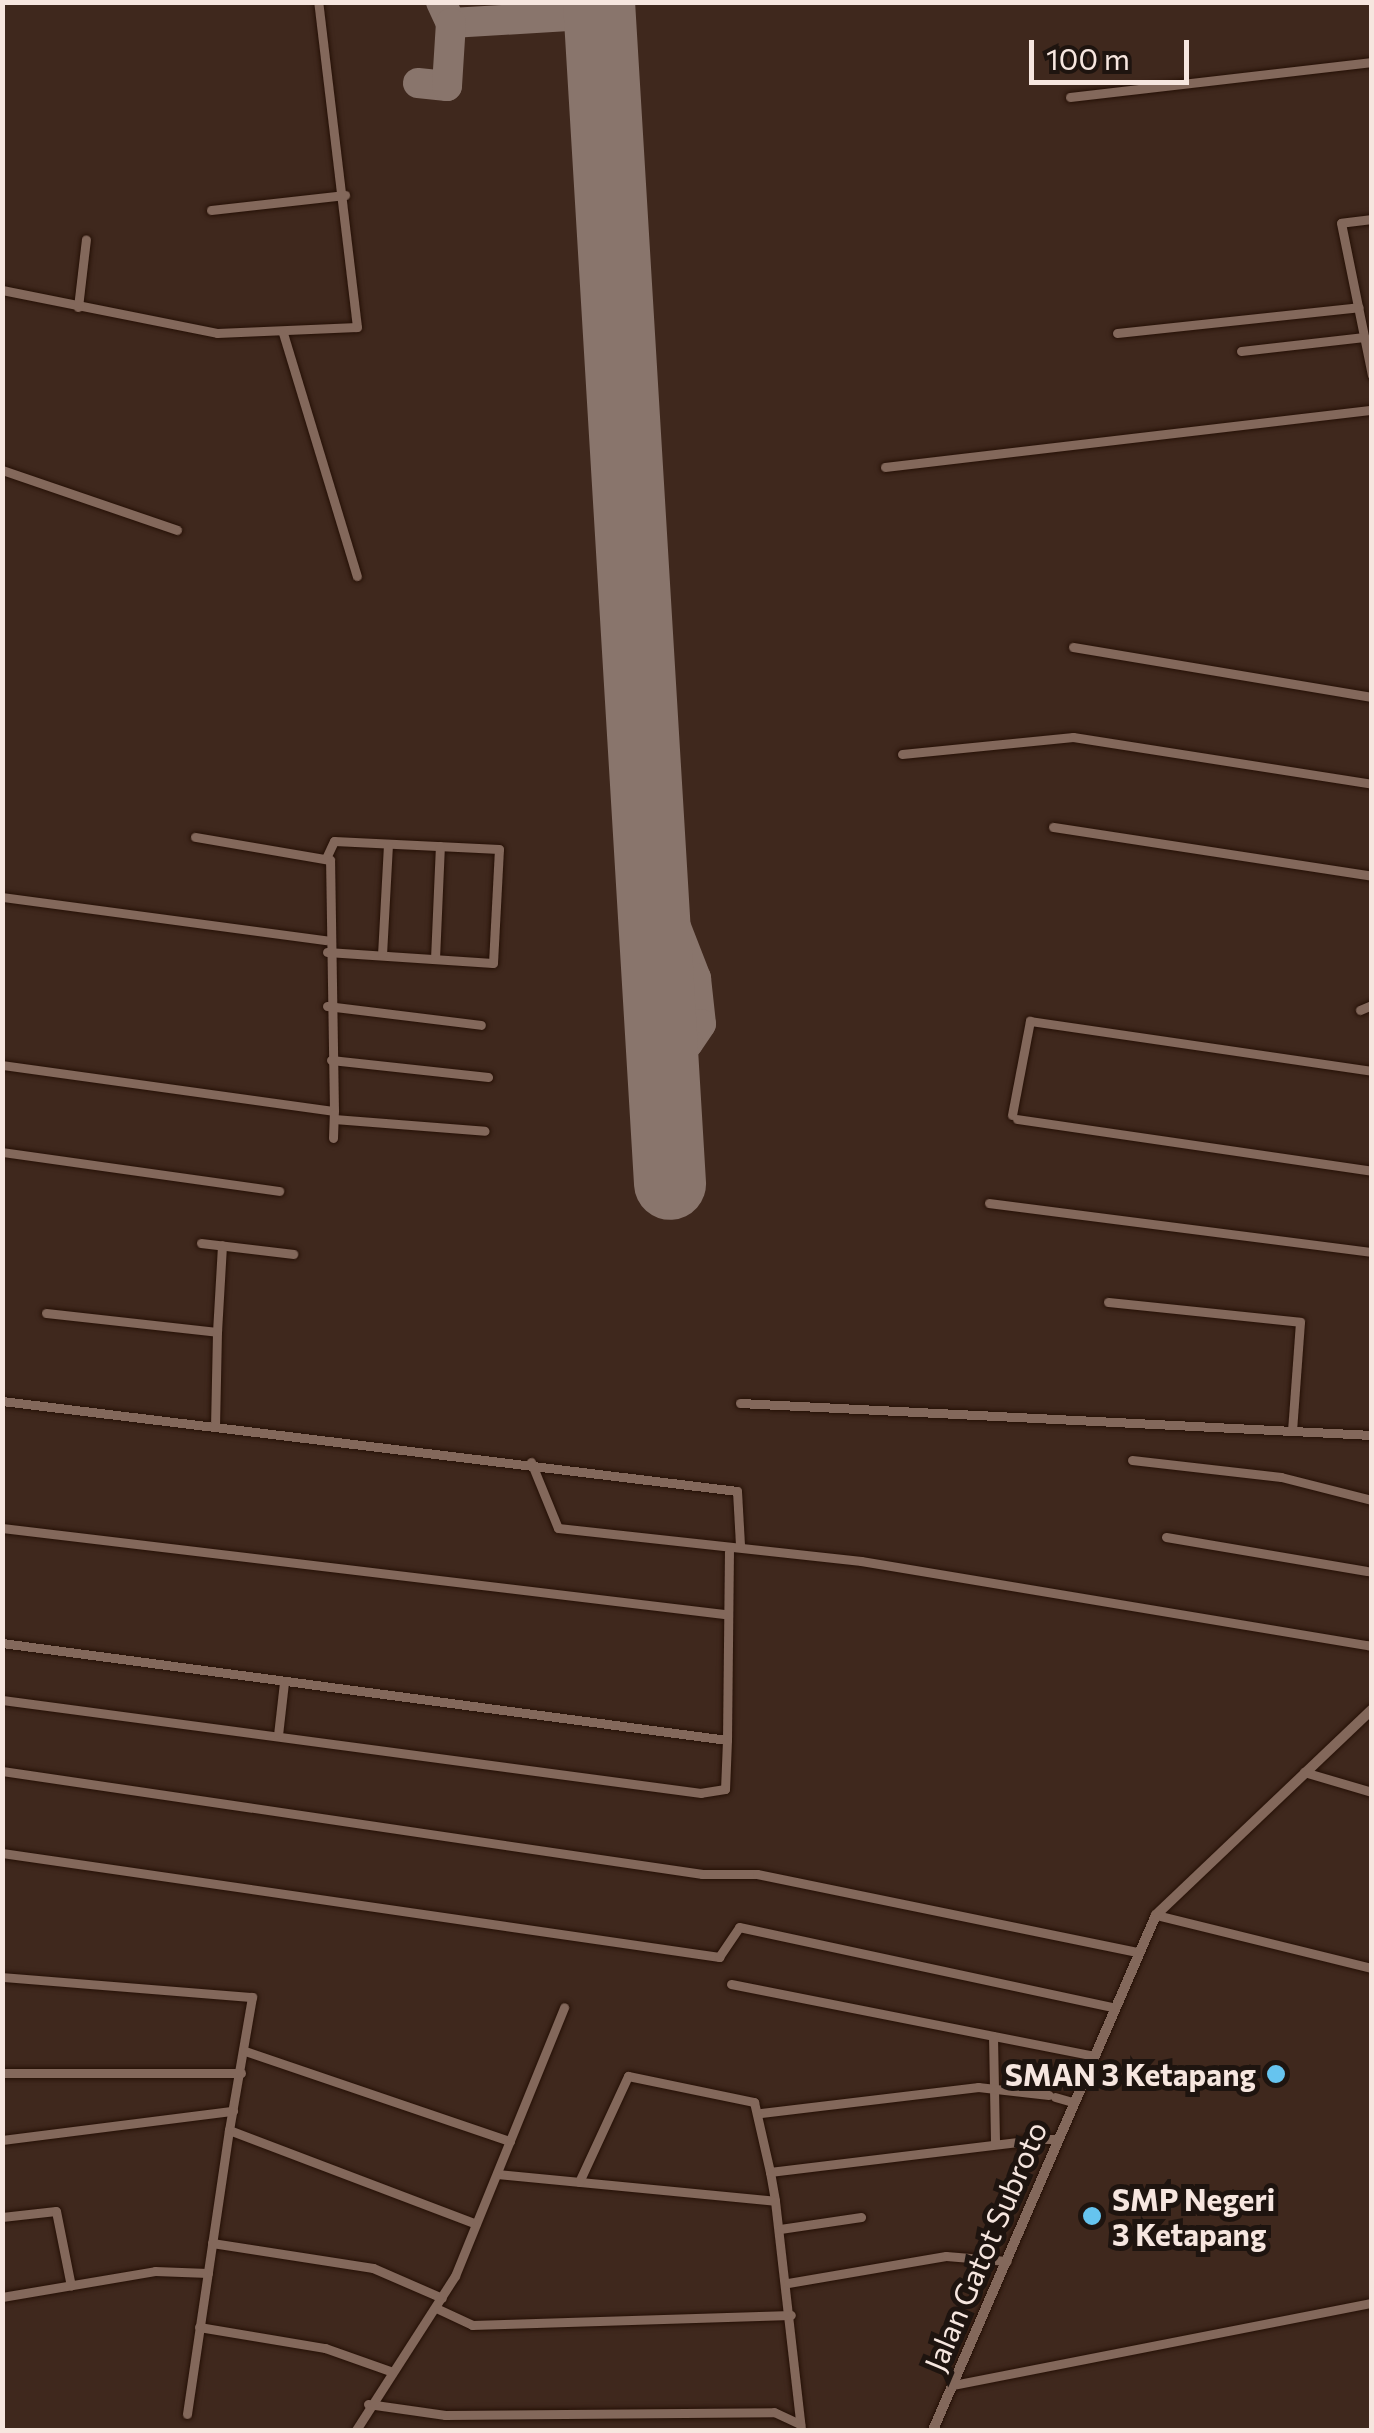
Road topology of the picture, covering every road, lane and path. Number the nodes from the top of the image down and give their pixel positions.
1 (318, 2) edge
2 (1372, 62) edge
3 (1070, 97) dead end
4 (345, 196) junction
5 (211, 210) dead end
6 (1372, 219) edge
7 (86, 238) dead end
8 (2, 290) edge
9 (78, 306) junction
10 (1359, 308) junction
11 (1117, 332) dead end
12 (284, 333) junction
13 (1364, 337) junction
14 (1241, 351) dead end
15 (1372, 376) edge
16 (1372, 410) edge
17 (886, 468) dead end
18 (2, 470) edge
19 (178, 530) dead end
20 (358, 576) dead end
21 (1073, 647) dead end
22 (1372, 696) edge
23 (902, 754) dead end
24 (1372, 784) edge
25 (1053, 828) dead end
26 (195, 838) dead end
27 (388, 844) junction
28 (440, 846) junction
29 (327, 856) junction
30 (1372, 876) edge
31 (2, 898) edge
32 (326, 940) junction
33 (327, 952) junction
34 (382, 955) junction
35 (435, 959) junction
36 (1372, 1005) edge
37 (327, 1006) junction
38 (1360, 1010) dead end
39 (480, 1025) dead end
40 (332, 1060) junction
41 (2, 1065) edge
42 (1372, 1072) edge
43 (488, 1077) dead end
44 (334, 1115) junction
45 (485, 1131) dead end
46 (334, 1138) dead end
47 (2, 1152) edge
48 (1372, 1171) edge
49 (279, 1191) dead end
50 (990, 1204) dead end
51 (201, 1242) dead end
52 (222, 1245) junction
53 (1372, 1252) edge
54 (293, 1254) dead end
55 (1108, 1302) dead end
56 (46, 1313) dead end
57 (217, 1332) junction
58 (2, 1401) edge
59 (740, 1403) dead end
60 (214, 1427) junction
61 (1292, 1431) junction
62 (1372, 1436) edge
63 (1132, 1460) dead end
64 (530, 1462) junction
65 (1372, 1500) edge
66 (2, 1528) edge
67 (1166, 1537) dead end
68 (740, 1544) junction
69 (729, 1552) junction
70 (1372, 1572) edge
71 (724, 1614) junction
72 (2, 1644) edge
73 (1372, 1646) edge
74 (284, 1682) junction
75 (2, 1700) edge
76 (1372, 1709) edge
77 (278, 1735) junction
78 (726, 1740) junction
79 (2, 1770) edge
80 (1304, 1772) junction
81 (1372, 1792) edge
82 (2, 1852) edge
83 (1156, 1915) junction
84 (1137, 1952) junction
85 (1372, 1968) edge
86 (2, 1977) edge
87 (731, 1984) dead end
88 (564, 2007) dead end
89 (1113, 2007) junction
90 (993, 2036) junction
91 (246, 2052) junction
92 (1092, 2056) junction
93 (2, 2073) edge
94 (240, 2073) junction
95 (992, 2086) junction
96 (1073, 2102) junction
97 (232, 2112) junction
98 (761, 2113) junction
99 (229, 2130) junction
100 (1058, 2138) junction
101 (2, 2140) edge
102 (510, 2141) junction
103 (995, 2144) junction
104 (770, 2172) junction
105 (497, 2174) junction
106 (578, 2182) junction
107 (775, 2201) junction
108 (861, 2216) dead end
109 (2, 2218) edge
110 (476, 2224) junction
111 (780, 2229) junction
112 (212, 2243) junction
113 (1007, 2261) junction
114 (208, 2273) junction
115 (788, 2283) junction
116 (70, 2286) junction
117 (2, 2298) edge
118 (439, 2303) junction
119 (1372, 2304) edge
120 (791, 2316) junction
121 (199, 2327) junction
122 (390, 2372) junction
123 (953, 2385) junction
124 (368, 2404) junction
125 (187, 2414) dead end
126 (801, 2427) edge
127 (356, 2430) edge
128 (933, 2430) edge

1 - 4 street
2 - 3 street
4 - 5 street
4 - 12 street
6 - 10 street
7 - 9 street
8 - 9 street
9 - 12 street
10 - 11 street
10 - 13 street
12 - 20 street
13 - 14 street
13 - 15 street
16 - 17 street
18 - 19 street
21 - 22 street
23 - 24 street
25 - 30 street
26 - 29 street
27 - 28 street
27 - 29 street
27 - 34 street
28 - 35 street
28 - 35 street
29 - 32 street
31 - 32 street
32 - 33 street
33 - 34 street
33 - 37 street
34 - 35 street
36 - 38 street
37 - 39 street
37 - 40 street
40 - 43 street
40 - 44 street
41 - 44 street
42 - 48 street
44 - 45 street
44 - 46 street
47 - 49 street
50 - 53 street
51 - 52 street
52 - 54 street
52 - 57 street
55 - 61 street
56 - 57 street
57 - 60 street
58 - 60 street
59 - 61 street
60 - 64 street
61 - 62 street
63 - 65 street
64 - 68 street
64 - 69 street
66 - 71 street
67 - 70 street
68 - 69 street
68 - 73 street
69 - 71 street
71 - 78 street
72 - 74 street
74 - 77 street
74 - 78 street
75 - 77 street
76 - 80 street, Jalan Gatot Subroto
77 - 78 street
79 - 84 street
80 - 81 street
80 - 83 street, Jalan Gatot Subroto
82 - 89 street
83 - 84 street, Jalan Gatot Subroto
83 - 85 street
84 - 89 street, Jalan Gatot Subroto
86 - 91 street
87 - 90 street
88 - 102 street
89 - 92 street, Jalan Gatot Subroto
90 - 92 street
90 - 95 street
91 - 94 street
91 - 102 street
92 - 96 street, Jalan Gatot Subroto
93 - 94 street
94 - 97 street
95 - 96 street
95 - 98 street
95 - 103 street
96 - 100 street, Jalan Gatot Subroto
97 - 99 street
97 - 101 street
98 - 104 street
98 - 106 street
99 - 110 street
99 - 112 street
100 - 103 street
100 - 113 street, Jalan Gatot Subroto
102 - 105 street
103 - 104 street
104 - 107 street
105 - 106 street
105 - 110 street
106 - 107 street
107 - 111 street
108 - 111 street
109 - 116 street
110 - 118 street
111 - 115 street
112 - 114 street
112 - 118 street
113 - 115 street
113 - 123 street, Jalan Gatot Subroto
114 - 116 street
114 - 121 street
115 - 120 street
116 - 117 street
118 - 120 street
118 - 122 street
119 - 123 street
120 - 126 street
121 - 122 street
121 - 125 street
122 - 124 street
123 - 128 street, Jalan Gatot Subroto
124 - 126 street
124 - 127 street

